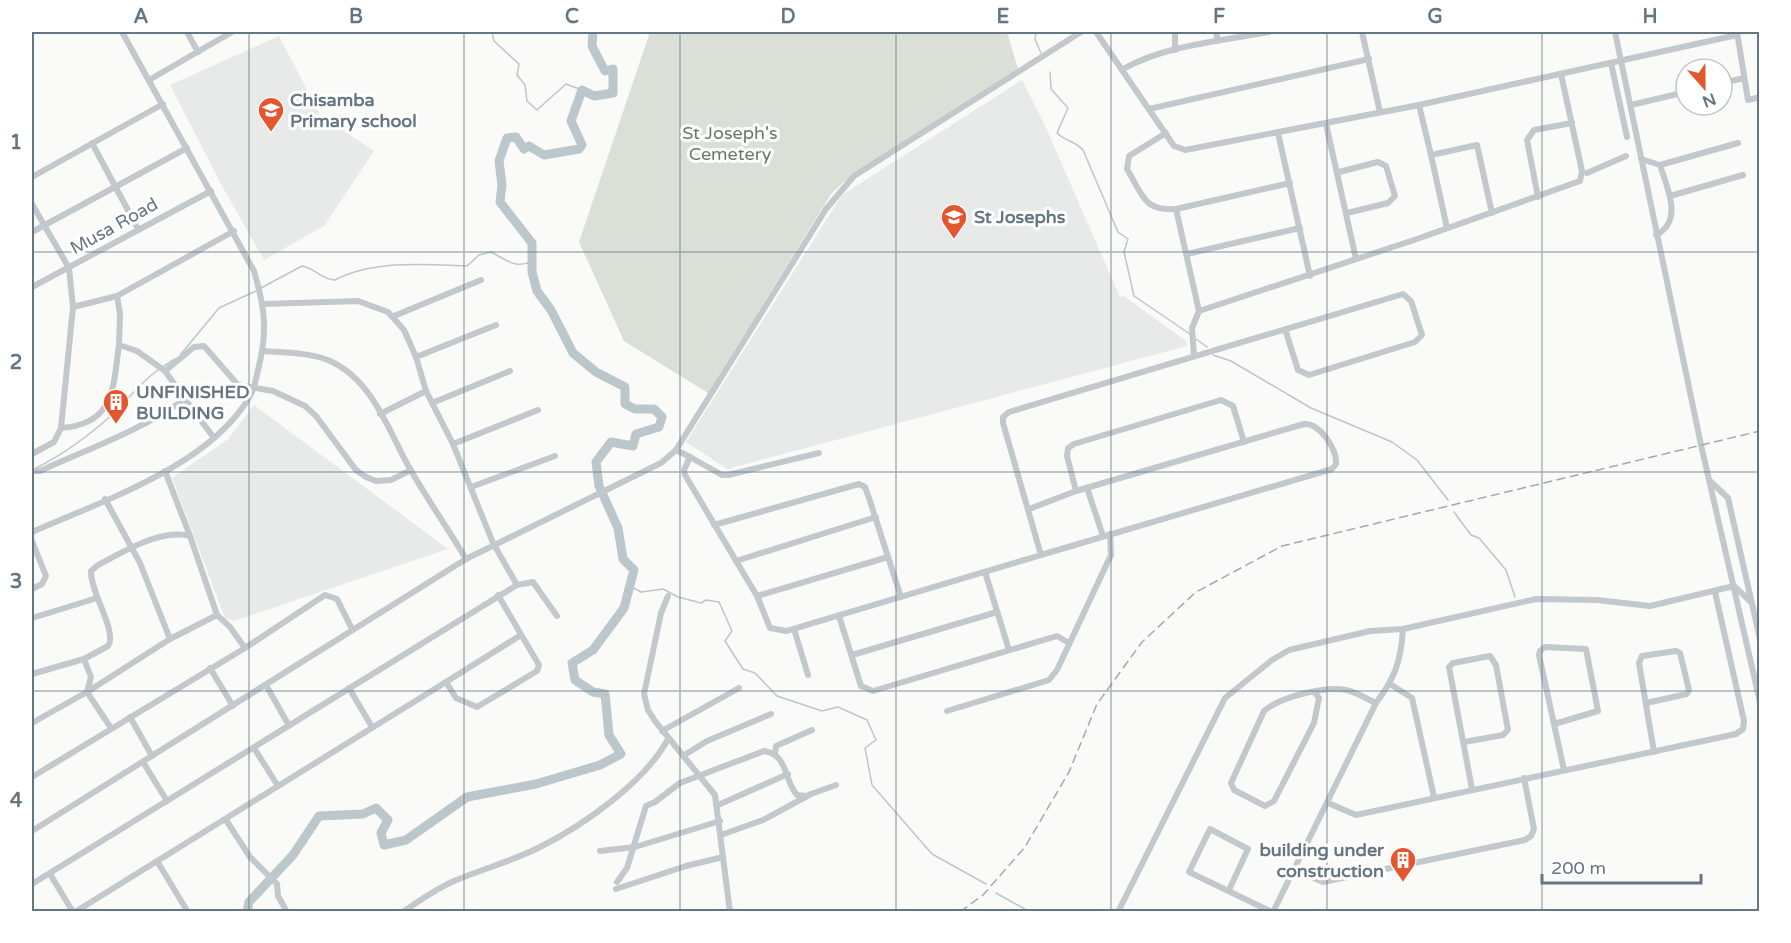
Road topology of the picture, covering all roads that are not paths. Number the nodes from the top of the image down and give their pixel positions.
1 (122, 32) edge
2 (187, 32) edge
3 (232, 32) edge
4 (1081, 32) edge
5 (1096, 32) edge
6 (1175, 32) edge
7 (1216, 32) edge
8 (1267, 32) edge
9 (1362, 32) edge
10 (1615, 32) edge
11 (1737, 33) edge
12 (1218, 41) junction
13 (1175, 50) junction
14 (198, 52) junction
15 (1369, 58) junction
16 (1622, 60) junction
17 (1611, 63) junction
18 (1123, 69) junction
19 (1561, 74) junction
20 (1744, 78) junction
21 (149, 80) junction
22 (1734, 80) edge
23 (1674, 95) edge
24 (1760, 97) edge
25 (163, 104) junction
26 (1419, 105) junction
27 (1631, 105) junction
28 (1149, 109) junction
29 (1380, 112) junction
30 (1572, 123) junction
31 (1326, 124) junction
32 (1166, 133) junction
33 (1278, 133) junction
34 (1627, 137) dead end
35 (1738, 142) dead end
36 (92, 143) junction
37 (187, 148) junction
38 (1431, 154) junction
39 (1626, 156) dead end
40 (1641, 159) junction
41 (1660, 165) junction
42 (1339, 172) junction
43 (1587, 173) dead end
44 (1743, 175) dead end
45 (32, 177) edge
46 (1290, 183) junction
47 (116, 186) junction
48 (211, 191) junction
49 (1670, 196) junction
50 (1538, 197) junction
51 (32, 204) edge
52 (1176, 209) junction
53 (1347, 213) junction
54 (1492, 213) junction
55 (44, 226) junction
56 (1300, 228) junction
57 (1447, 228) junction
58 (138, 229) junction
59 (234, 231) junction
60 (32, 232) edge
61 (1656, 235) junction
62 (1187, 254) junction
63 (1356, 259) junction
64 (69, 268) junction
65 (1310, 276) junction
66 (481, 280) dead end
67 (32, 287) edge
68 (117, 296) junction
69 (264, 304) junction
70 (73, 307) junction
71 (1199, 311) junction
72 (394, 316) junction
73 (496, 325) dead end
74 (1285, 329) junction
75 (119, 345) junction
76 (263, 351) junction
77 (416, 357) junction
78 (1194, 357) junction
79 (160, 369) junction
80 (510, 372) dead end
81 (254, 387) junction
82 (426, 391) junction
83 (185, 399) junction
84 (432, 403) junction
85 (538, 410) dead end
86 (380, 414) junction
87 (61, 428) junction
88 (214, 438) junction
89 (1244, 442) junction
90 (453, 444) junction
91 (676, 450) junction
92 (819, 453) dead end
93 (32, 454) edge
94 (555, 456) dead end
95 (690, 457) junction
96 (411, 470) junction
97 (32, 471) edge
98 (165, 471) junction
99 (1709, 480) junction
100 (471, 487) junction
101 (1087, 488) junction
102 (1076, 491) junction
103 (105, 499) junction
104 (1029, 509) junction
105 (876, 517) junction
106 (714, 525) junction
107 (32, 532) edge
108 (1110, 534) junction
109 (190, 536) junction
110 (1103, 536) junction
111 (32, 541) edge
112 (493, 543) junction
113 (132, 548) junction
114 (1041, 555) junction
115 (888, 557) junction
116 (466, 559) junction
117 (736, 561) junction
118 (985, 572) junction
119 (517, 585) junction
120 (1734, 586) junction
121 (32, 589) edge
122 (1715, 592) junction
123 (498, 595) junction
124 (669, 596) dead end
125 (757, 596) junction
126 (901, 597) junction
127 (97, 598) junction
128 (1751, 602) junction
129 (997, 612) junction
130 (217, 615) junction
131 (557, 616) dead end
132 (839, 616) junction
133 (32, 618) edge
134 (352, 629) junction
135 (794, 629) junction
136 (1403, 629) junction
137 (521, 635) junction
138 (170, 639) junction
139 (1760, 639) edge
140 (1069, 642) junction
141 (245, 648) junction
142 (1009, 650) junction
143 (852, 655) junction
144 (84, 659) junction
145 (210, 668) junction
146 (32, 674) edge
147 (808, 675) dead end
148 (1757, 678) edge
149 (446, 682) junction
150 (1390, 684) junction
151 (266, 685) junction
152 (349, 688) junction
153 (739, 688) dead end
154 (87, 692) junction
155 (1315, 693) junction
156 (1760, 702) edge
157 (1376, 703) junction
158 (1646, 703) junction
159 (233, 706) junction
160 (947, 711) dead end
161 (771, 714) dead end
162 (130, 717) junction
163 (34, 720) edge
164 (288, 724) junction
165 (1554, 724) junction
166 (372, 727) junction
167 (111, 728) junction
168 (812, 730) dead end
169 (662, 731) junction
170 (668, 739) junction
171 (1464, 742) junction
172 (776, 746) junction
173 (254, 748) junction
174 (764, 751) junction
175 (1654, 752) junction
176 (775, 754) junction
177 (152, 756) junction
178 (683, 756) junction
179 (143, 762) junction
180 (1564, 770) junction
181 (788, 774) junction
182 (699, 775) junction
183 (32, 777) edge
184 (1524, 778) junction
185 (836, 785) dead end
186 (278, 786) junction
187 (1472, 789) junction
188 (1434, 797) junction
189 (796, 798) junction
190 (167, 801) junction
191 (1328, 803) junction
192 (718, 805) junction
193 (226, 820) junction
194 (720, 821) junction
195 (32, 831) edge
196 (721, 835) junction
197 (635, 847) junction
198 (600, 851) dead end
199 (723, 857) junction
200 (157, 861) junction
201 (1294, 870) junction
202 (50, 874) junction
203 (32, 884) edge
204 (1229, 890) junction
205 (186, 909) dead end
206 (284, 910) edge
207 (74, 912) edge
208 (403, 912) edge
209 (730, 912) edge
210 (1118, 912) edge
211 (1272, 912) edge

1 - 21 street
2 - 14 street
3 - 14 street
4 - 91 street
5 - 18 street
6 - 13 street
7 - 12 street
8 - 12 street
9 - 15 street
10 - 16 street
11 - 16 street
11 - 20 street
12 - 13 street
13 - 18 street
14 - 21 street
15 - 28 street
15 - 29 street
16 - 17 street
16 - 27 street
17 - 19 street
17 - 34 street
18 - 28 street
19 - 26 street
19 - 30 street
20 - 22 street
20 - 24 street
21 - 25 street
23 - 27 street
25 - 36 street
25 - 37 street
26 - 29 street
26 - 38 street
27 - 40 street
28 - 32 street
29 - 31 street
30 - 50 street
30 - 50 street
31 - 33 street
31 - 42 street
32 - 33 street
32 - 52 street
33 - 46 street
35 - 41 street
36 - 45 street
36 - 47 street
37 - 47 street
37 - 48 street
38 - 54 street
38 - 57 street
39 - 43 street
40 - 41 street
40 - 61 street
41 - 49 street
42 - 53 street
42 - 53 street
44 - 49 street
46 - 52 street
46 - 56 street
47 - 55 street
47 - 58 street
48 - 58 street, Musa Road
48 - 59 street
49 - 61 street
50 - 54 street
51 - 55 street
52 - 62 street
53 - 63 street
54 - 57 street
55 - 60 street
55 - 64 street
56 - 62 street
56 - 65 street
57 - 63 street
58 - 64 street, Musa Road
59 - 68 street
59 - 69 street
61 - 99 street
62 - 71 street
63 - 65 street
64 - 67 street, Musa Road
64 - 70 street
65 - 71 street
66 - 72 street
68 - 70 street
68 - 75 street
69 - 72 street
69 - 76 street
70 - 87 street
71 - 78 street
72 - 77 street
73 - 77 street
74 - 74 street
74 - 78 street
75 - 79 street
75 - 87 street
76 - 81 street
76 - 86 street
77 - 82 street
78 - 104 street
79 - 81 street
79 - 83 street
80 - 84 street
81 - 88 street
81 - 96 street
82 - 84 street
82 - 86 street
83 - 88 street
83 - 97 street
84 - 90 street
85 - 90 street
86 - 96 street
87 - 93 street
88 - 98 street
89 - 101 street
89 - 102 street
89 - 108 street
90 - 100 street
91 - 95 street
91 - 112 street
92 - 95 street
94 - 100 street
95 - 106 street
96 - 116 street
98 - 103 street
98 - 109 street
99 - 120 street
99 - 128 street
100 - 112 street
101 - 102 street
101 - 110 street
102 - 104 street
103 - 107 street
103 - 113 street
104 - 114 street
105 - 106 street
105 - 115 street
105 - 117 street
106 - 117 street
108 - 110 street
108 - 140 street
109 - 113 street
109 - 130 street
110 - 114 street
111 - 121 street
112 - 116 street
112 - 119 street
113 - 127 street
113 - 138 street
114 - 118 street
115 - 125 street
115 - 126 street
116 - 134 street
117 - 125 street
118 - 126 street
118 - 129 street
119 - 123 street
119 - 131 street
120 - 122 street
120 - 128 street
120 - 148 street
122 - 136 street
122 - 175 street
123 - 137 street
123 - 152 street
124 - 169 street
125 - 135 street
126 - 132 street
127 - 133 street
127 - 144 street
128 - 139 street
129 - 142 street
129 - 143 street
130 - 138 street
130 - 141 street
132 - 135 street
132 - 143 street
134 - 141 street
134 - 151 street
135 - 147 street
136 - 150 street
136 - 210 street
137 - 149 street
137 - 149 street
138 - 154 street
140 - 142 street
140 - 160 street
141 - 145 street
142 - 143 street
144 - 146 street
144 - 154 street
145 - 159 street
145 - 162 street
148 - 156 street
149 - 166 street
150 - 157 street
150 - 188 street
151 - 159 street
151 - 164 street
152 - 164 street
152 - 166 street
153 - 169 street
154 - 163 street
154 - 167 street
155 - 155 street
155 - 157 street
157 - 191 street
158 - 158 street
158 - 175 street
159 - 177 street
161 - 178 street
162 - 167 street
162 - 177 street
164 - 173 street
165 - 165 street
165 - 180 street
166 - 186 street
167 - 183 street
168 - 172 street
169 - 170 street
170 - 178 street
170 - 208 street
171 - 171 street
171 - 187 street
172 - 174 street
172 - 176 street
173 - 186 street
173 - 190 street
174 - 176 street
174 - 182 street
175 - 180 street
176 - 181 street
177 - 179 street
178 - 182 street
179 - 190 street
179 - 195 street
180 - 184 street
181 - 189 street
181 - 192 street
182 - 192 street
182 - 197 street
184 - 187 street
184 - 201 street
185 - 189 street
186 - 193 street
187 - 188 street
188 - 191 street
189 - 196 street
190 - 202 street
191 - 201 street
192 - 194 street
193 - 200 street
193 - 206 street
194 - 196 street
194 - 197 street
196 - 199 street
197 - 198 street
197 - 199 street
199 - 209 street
200 - 205 street
200 - 207 street
201 - 211 street
202 - 203 street
202 - 207 street
204 - 204 street
204 - 211 street

